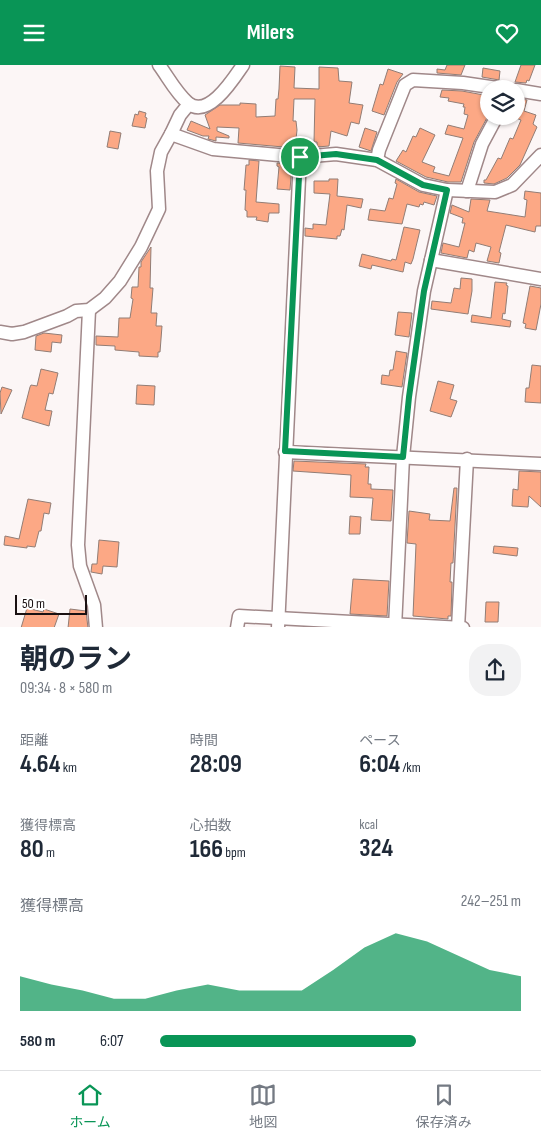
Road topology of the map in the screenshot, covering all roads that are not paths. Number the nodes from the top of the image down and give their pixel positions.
1 (159, 65) edge
2 (243, 65) edge
3 (480, 86) edge
4 (525, 91) edge
5 (541, 94) edge
6 (189, 104) junction
7 (492, 125) edge
8 (171, 134) junction
9 (541, 155) edge
10 (300, 157) junction
11 (377, 160) junction
12 (447, 190) junction
13 (468, 191) junction
14 (431, 260) junction
15 (541, 279) edge
16 (89, 310) junction
17 (0, 332) edge
18 (285, 451) junction
19 (403, 457) junction
20 (467, 459) junction
21 (541, 463) edge
22 (278, 623) edge
23 (395, 625) edge
24 (96, 627) edge
25 (237, 627) edge
26 (458, 627) edge
27 (463, 627) edge

1 - 6 street
2 - 6 street
3 - 11 street
4 - 5 street
6 - 8 street
7 - 13 street
8 - 10 street
8 - 16 street
9 - 13 street
10 - 11 street
10 - 18 street
11 - 12 street
12 - 13 street
12 - 14 street
14 - 15 street
14 - 19 street
16 - 17 street
16 - 24 street
18 - 19 street
18 - 22 street
19 - 20 street
19 - 23 street
20 - 21 street
20 - 26 street
22 - 23 street
22 - 25 street
23 - 26 street
26 - 27 street

